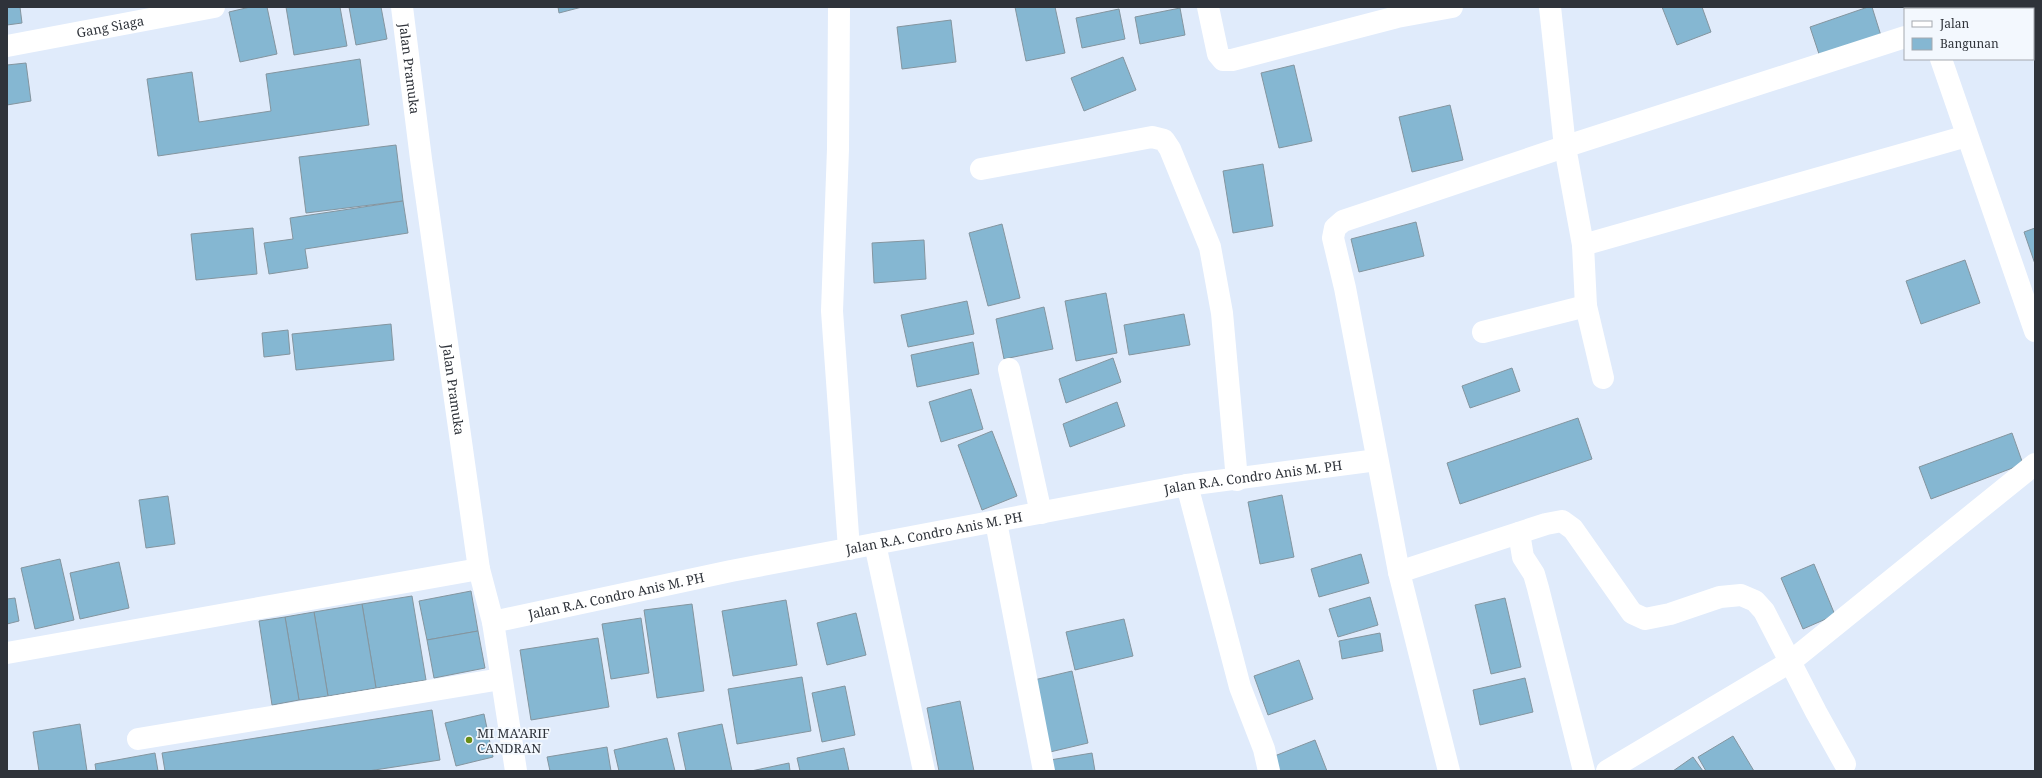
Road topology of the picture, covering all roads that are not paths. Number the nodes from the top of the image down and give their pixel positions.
1 (214, 7) edge
2 (402, 7) edge
3 (839, 7) edge
4 (1208, 7) edge
5 (1452, 7) edge
6 (1550, 7) edge
7 (1904, 37) edge
8 (7, 46) edge
9 (1941, 60) edge
10 (1967, 136) junction
11 (1565, 147) junction
12 (981, 169) dead end
13 (1583, 245) junction
14 (1586, 306) junction
15 (2035, 331) edge
16 (1483, 332) dead end
17 (1009, 369) dead end
18 (1603, 378) dead end
19 (1377, 460) junction
20 (2035, 464) edge
21 (1236, 480) junction
22 (1187, 485) junction
23 (1041, 513) junction
24 (996, 522) junction
25 (1519, 533) junction
26 (875, 544) junction
27 (849, 549) junction
28 (479, 569) junction
29 (1399, 572) junction
30 (493, 622) junction
31 (7, 653) edge
32 (1790, 662) junction
33 (501, 679) junction
34 (138, 738) dead end
35 (1846, 764) dead end
36 (516, 771) edge
37 (924, 771) edge
38 (1044, 771) edge
39 (1269, 771) edge
40 (1449, 771) edge
41 (1584, 771) edge
42 (1607, 771) edge

1 - 8 street, Gang Siaga
2 - 28 street, Jalan Pramuka
3 - 27 street
4 - 5 street
6 - 11 street
7 - 11 street
9 - 10 street
10 - 13 street
10 - 15 street
11 - 13 street
11 - 19 street
12 - 21 street
13 - 14 street
14 - 16 street
14 - 18 street
17 - 23 street
19 - 21 street, Jalan R.A. Condro Anis M. PH
19 - 29 street
20 - 32 street
21 - 22 street, Jalan R.A. Condro Anis M. PH
22 - 23 street, Jalan R.A. Condro Anis M. PH
22 - 39 street
23 - 24 street, Jalan R.A. Condro Anis M. PH
24 - 26 street, Jalan R.A. Condro Anis M. PH
24 - 38 street
25 - 29 street
25 - 32 street
25 - 41 street
26 - 27 street, Jalan R.A. Condro Anis M. PH
26 - 37 street
27 - 30 street, Jalan R.A. Condro Anis M. PH
28 - 30 street, Jalan Pramuka
28 - 31 street
29 - 40 street
30 - 33 street, Jalan Pramuka
32 - 35 street
32 - 42 street
33 - 34 street
33 - 36 street, Jalan Pramuka

